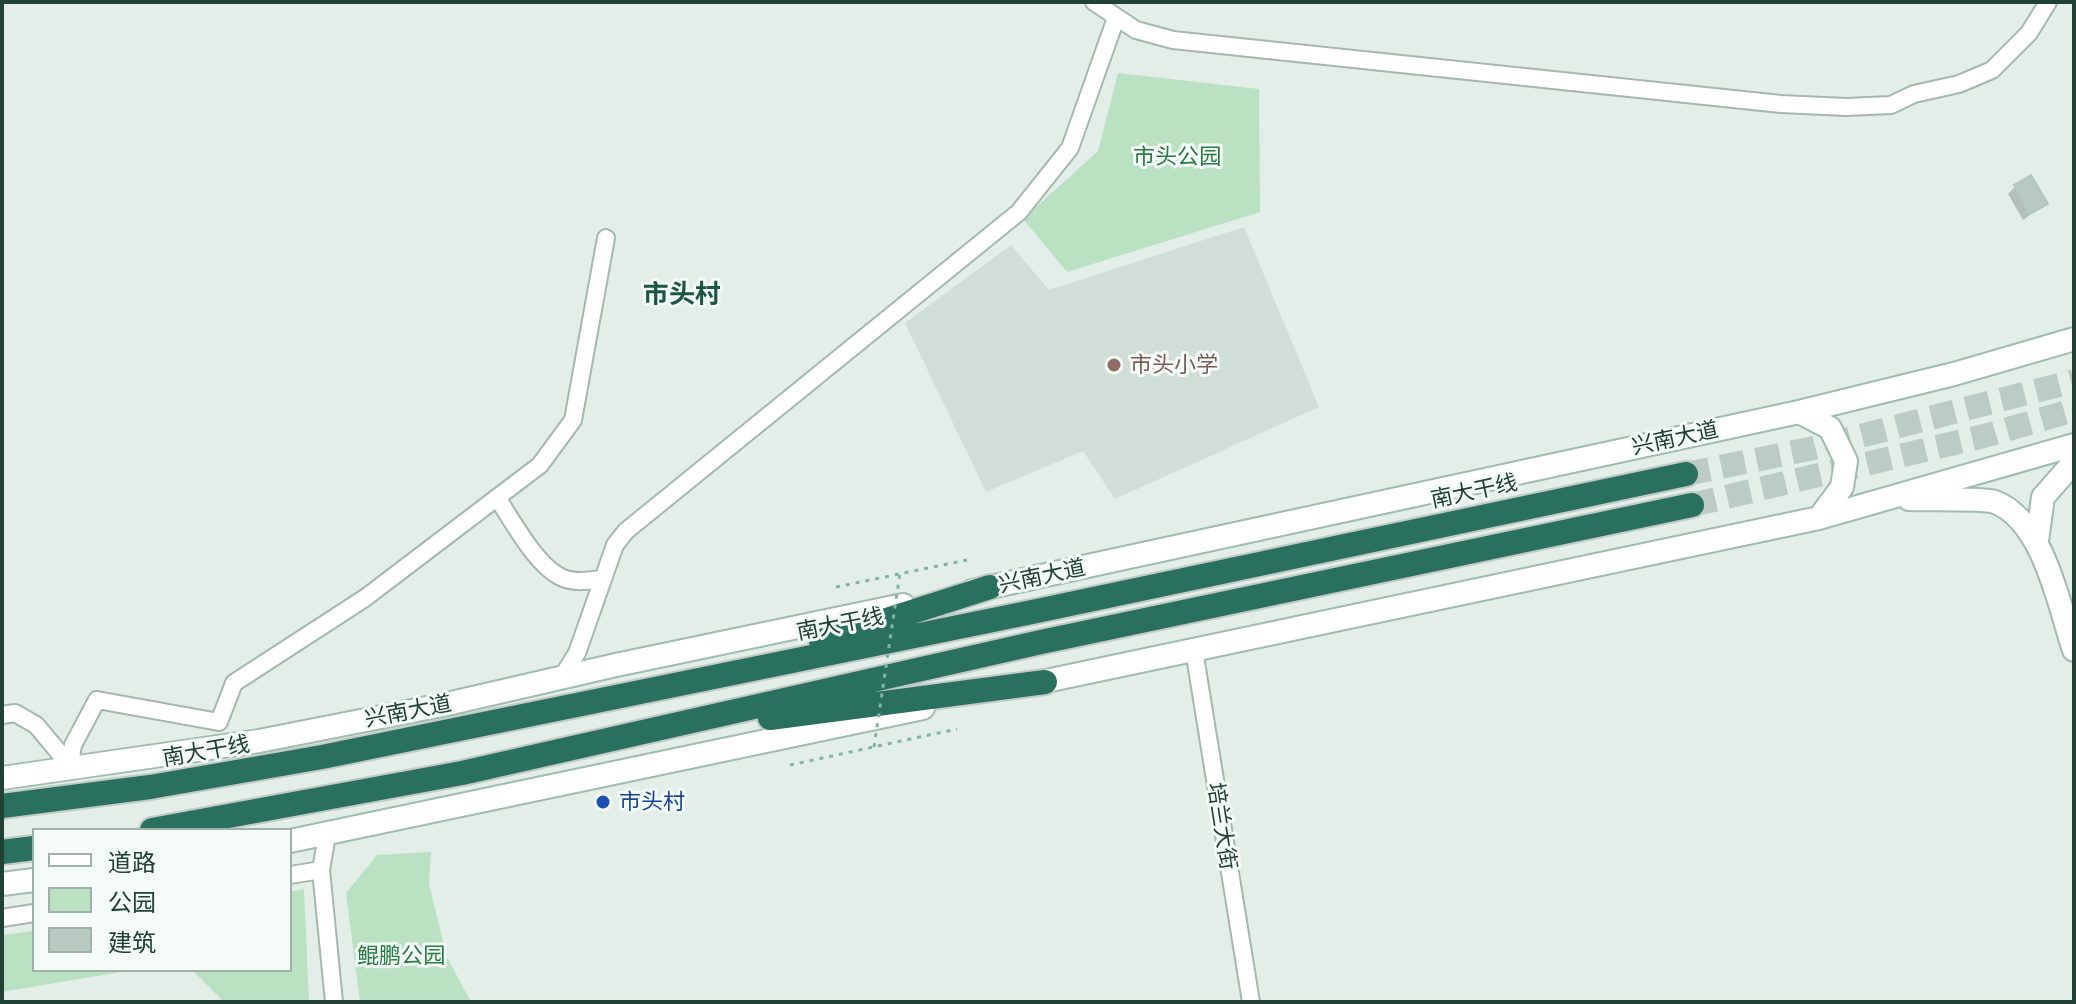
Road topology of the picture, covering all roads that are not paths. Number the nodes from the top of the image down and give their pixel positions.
1 (1094, 2) edge
2 (2048, 2) edge
3 (1116, 18) junction
4 (606, 238) dead end
5 (2074, 339) edge
6 (1799, 412) junction
7 (2074, 445) edge
8 (2074, 462) edge
9 (1686, 474) tunnel mouth
10 (1885, 498) junction
11 (498, 499) junction
12 (1692, 505) tunnel mouth
13 (1819, 518) junction
14 (2037, 541) junction
15 (601, 579) junction
16 (990, 587) junction
17 (1194, 650) junction
18 (2074, 650) edge
19 (562, 677) junction
20 (701, 679) junction
21 (1045, 682) junction
22 (2, 715) edge
23 (621, 737) junction
24 (63, 769) junction
25 (2, 778) edge
26 (2, 806) edge
27 (163, 828) edge
28 (327, 835) junction
29 (292, 841) edge
30 (32, 848) edge
31 (2, 852) edge
32 (321, 870) junction
33 (292, 875) edge
34 (32, 880) edge
35 (2, 884) edge
36 (32, 913) edge
37 (2, 918) edge
38 (334, 1002) edge
39 (1251, 1002) edge

1 - 3 street
2 - 3 street
3 - 15 street
4 - 11 street
5 - 6 main road, 兴南大道
6 - 13 main road
6 - 16 main road, 兴南大道
7 - 10 main road
8 - 14 main road
9 - 20 highway, 南大干线
10 - 13 main road
10 - 14 main road
11 - 15 street
11 - 24 street
12 - 23 highway
13 - 17 main road
14 - 18 main road
15 - 19 street
16 - 19 main road, 兴南大道
16 - 20 highway
17 - 21 main road
17 - 39 street, 培兰大街
19 - 24 main road, 兴南大道
20 - 26 highway, 南大干线
21 - 23 highway
21 - 28 main road
22 - 24 street
23 - 27 highway
24 - 25 main road, 兴南大道
28 - 29 main road
28 - 32 street
30 - 31 highway
32 - 33 street
32 - 38 street
34 - 35 main road
36 - 37 street

